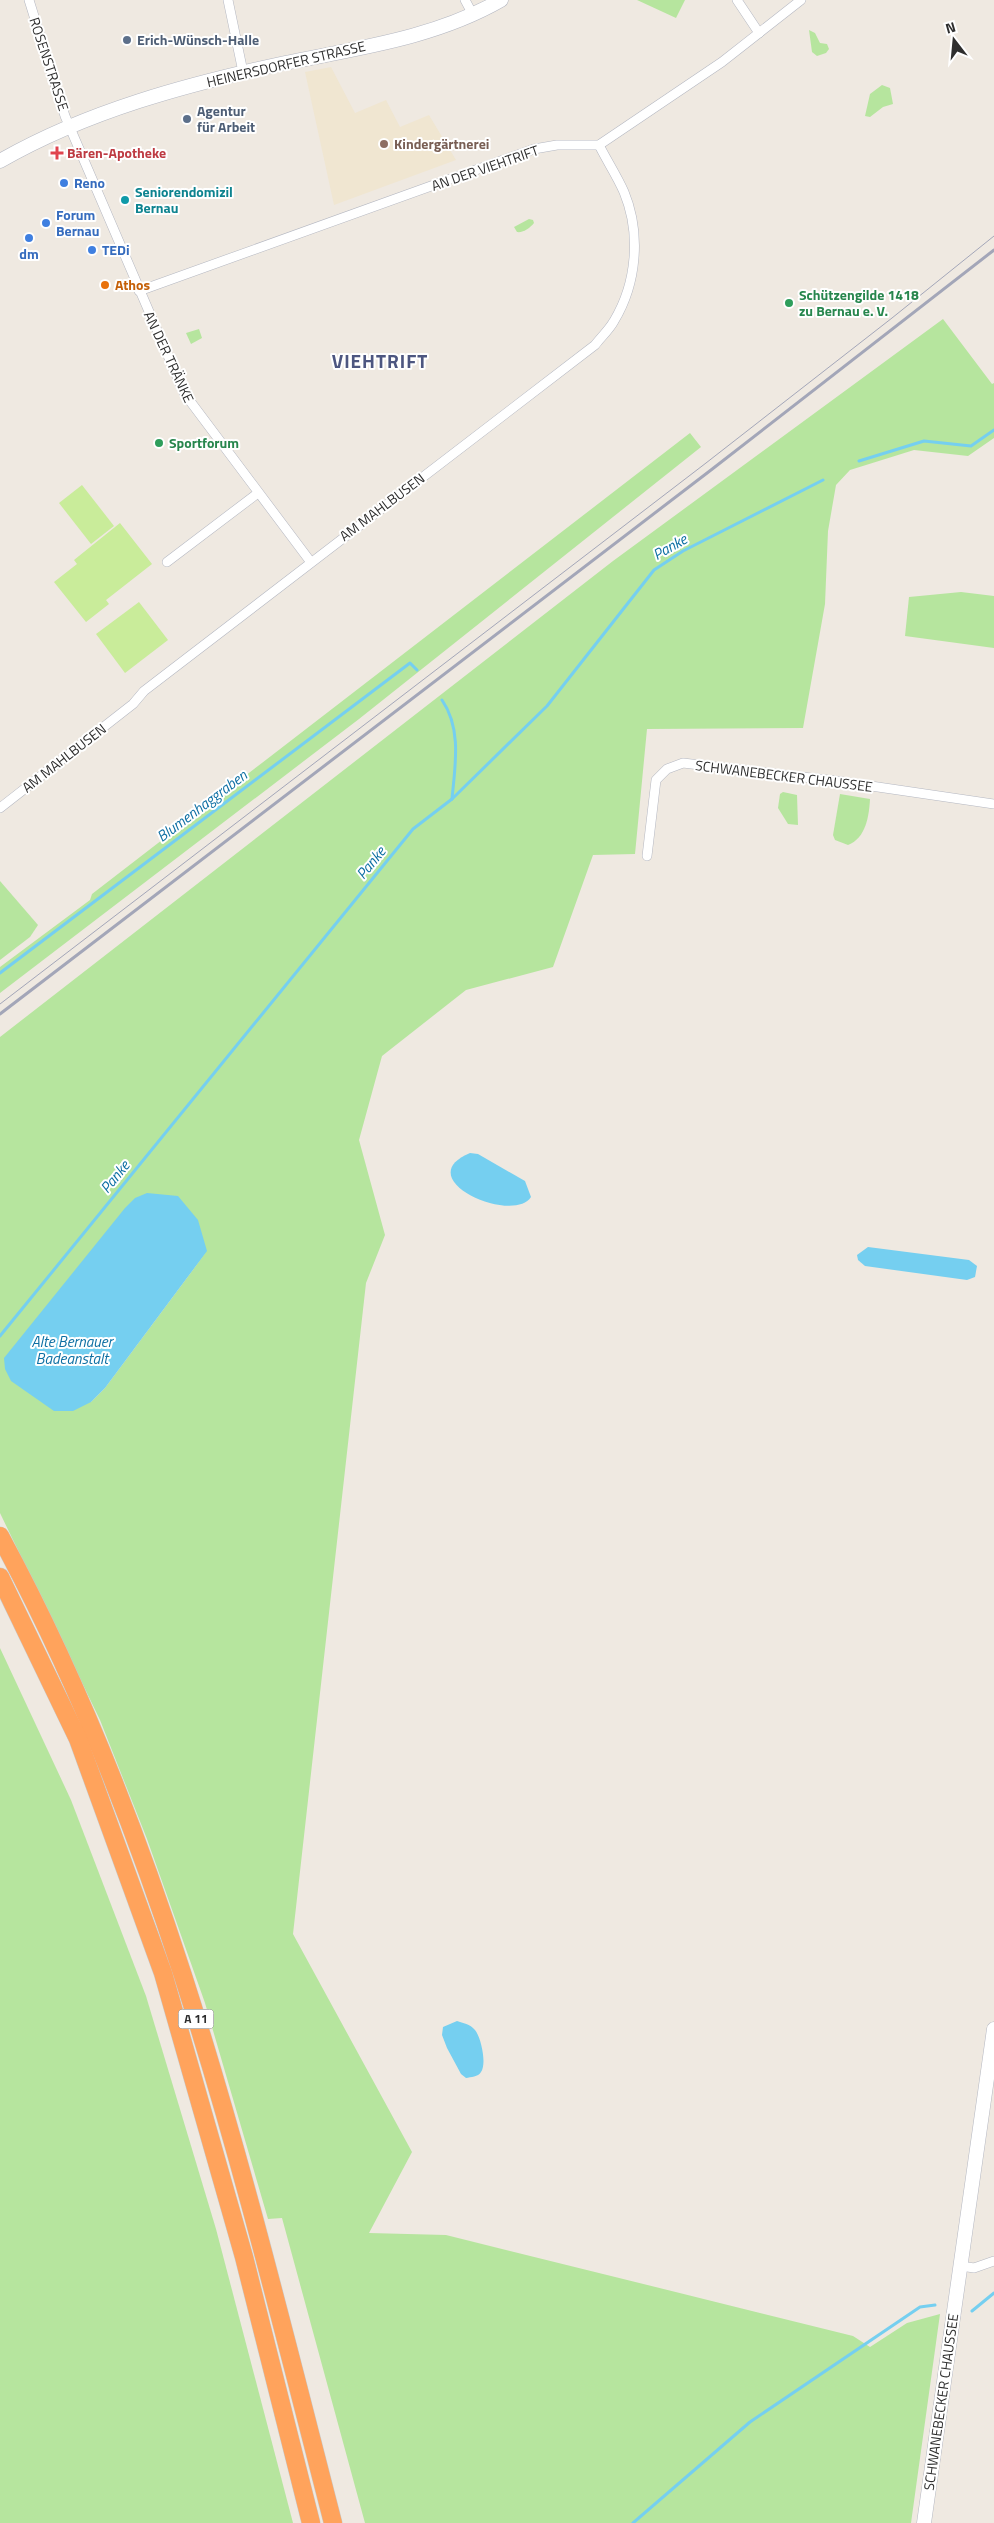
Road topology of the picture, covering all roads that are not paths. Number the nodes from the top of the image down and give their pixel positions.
1 (29, 0) edge
2 (228, 0) edge
3 (465, 0) edge
4 (501, 0) edge
5 (736, 0) edge
6 (801, 0) edge
7 (474, 15) junction
8 (759, 33) junction
9 (243, 72) junction
10 (70, 128) junction
11 (599, 145) junction
12 (0, 161) edge
13 (139, 291) junction
14 (258, 493) junction
15 (310, 561) junction
16 (167, 562) dead end
17 (994, 804) edge
18 (0, 808) edge
19 (647, 856) dead end
20 (0, 1536) edge
21 (0, 1577) edge
22 (994, 2029) edge
23 (994, 2261) edge
24 (961, 2266) junction
25 (311, 2523) edge
26 (333, 2523) edge
27 (924, 2523) edge

1 - 10 street, ROSENSTRASSE
2 - 9 street
3 - 7 street
4 - 7 main road, HEINERSDORFER STRASSE
5 - 8 street
6 - 8 street
7 - 9 main road, HEINERSDORFER STRASSE
8 - 11 street
9 - 10 main road, HEINERSDORFER STRASSE
10 - 12 main road, HEINERSDORFER STRASSE
10 - 13 street, AN DER TRÄNKE
11 - 13 street, AN DER VIEHTRIFT
11 - 15 street, AM MAHLBUSEN
13 - 14 street, AN DER TRÄNKE
14 - 15 street, AN DER TRÄNKE
14 - 16 street
15 - 18 street, AM MAHLBUSEN
17 - 19 street, SCHWANEBECKER CHAUSSEE
20 - 26 highway, A 11
21 - 25 highway, A 11
22 - 24 main road
23 - 24 street
24 - 27 main road, SCHWANEBECKER CHAUSSEE

